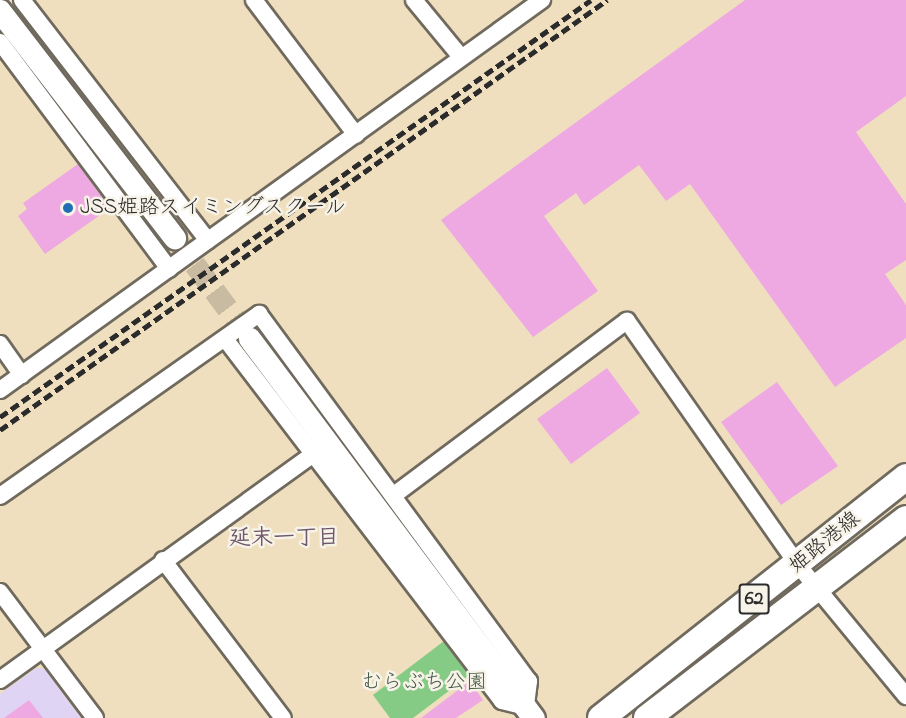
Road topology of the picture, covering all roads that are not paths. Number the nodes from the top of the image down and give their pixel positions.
1 (22, 0) edge
2 (254, 0) edge
3 (414, 0) edge
4 (542, 0) edge
5 (0, 11) edge
6 (0, 42) edge
7 (461, 57) junction
8 (356, 135) junction
9 (175, 238) tunnel mouth
10 (208, 241) junction
11 (170, 269) junction
12 (225, 339) junction
13 (250, 339) tunnel mouth
14 (0, 344) edge
15 (22, 375) junction
16 (0, 390) edge
17 (313, 454) junction
18 (906, 477) edge
19 (394, 495) junction
20 (0, 496) edge
21 (906, 519) edge
22 (163, 560) junction
23 (798, 565) junction
24 (817, 590) junction
25 (0, 592) edge
26 (44, 648) junction
27 (0, 680) edge
28 (906, 696) edge
29 (530, 712) edge
30 (95, 718) edge
31 (283, 718) edge
32 (601, 718) edge
33 (647, 718) edge

1 - 10 street
2 - 8 street
3 - 7 street
4 - 7 street
5 - 9 street
6 - 11 street
7 - 8 street
8 - 10 street
10 - 11 street
11 - 15 street
12 - 17 street
12 - 19 street
12 - 20 street
13 - 29 street
14 - 15 street
15 - 16 street
17 - 22 street
17 - 29 street
18 - 23 main road, 姫路港線 / 62
19 - 23 street
19 - 29 street
21 - 24 main road, 姫路港線 / 62
22 - 26 street
22 - 31 street
23 - 24 street
23 - 32 main road, 姫路港線 / 62
24 - 28 street
24 - 33 main road, 姫路港線 / 62
25 - 26 street
26 - 27 street
26 - 30 street

